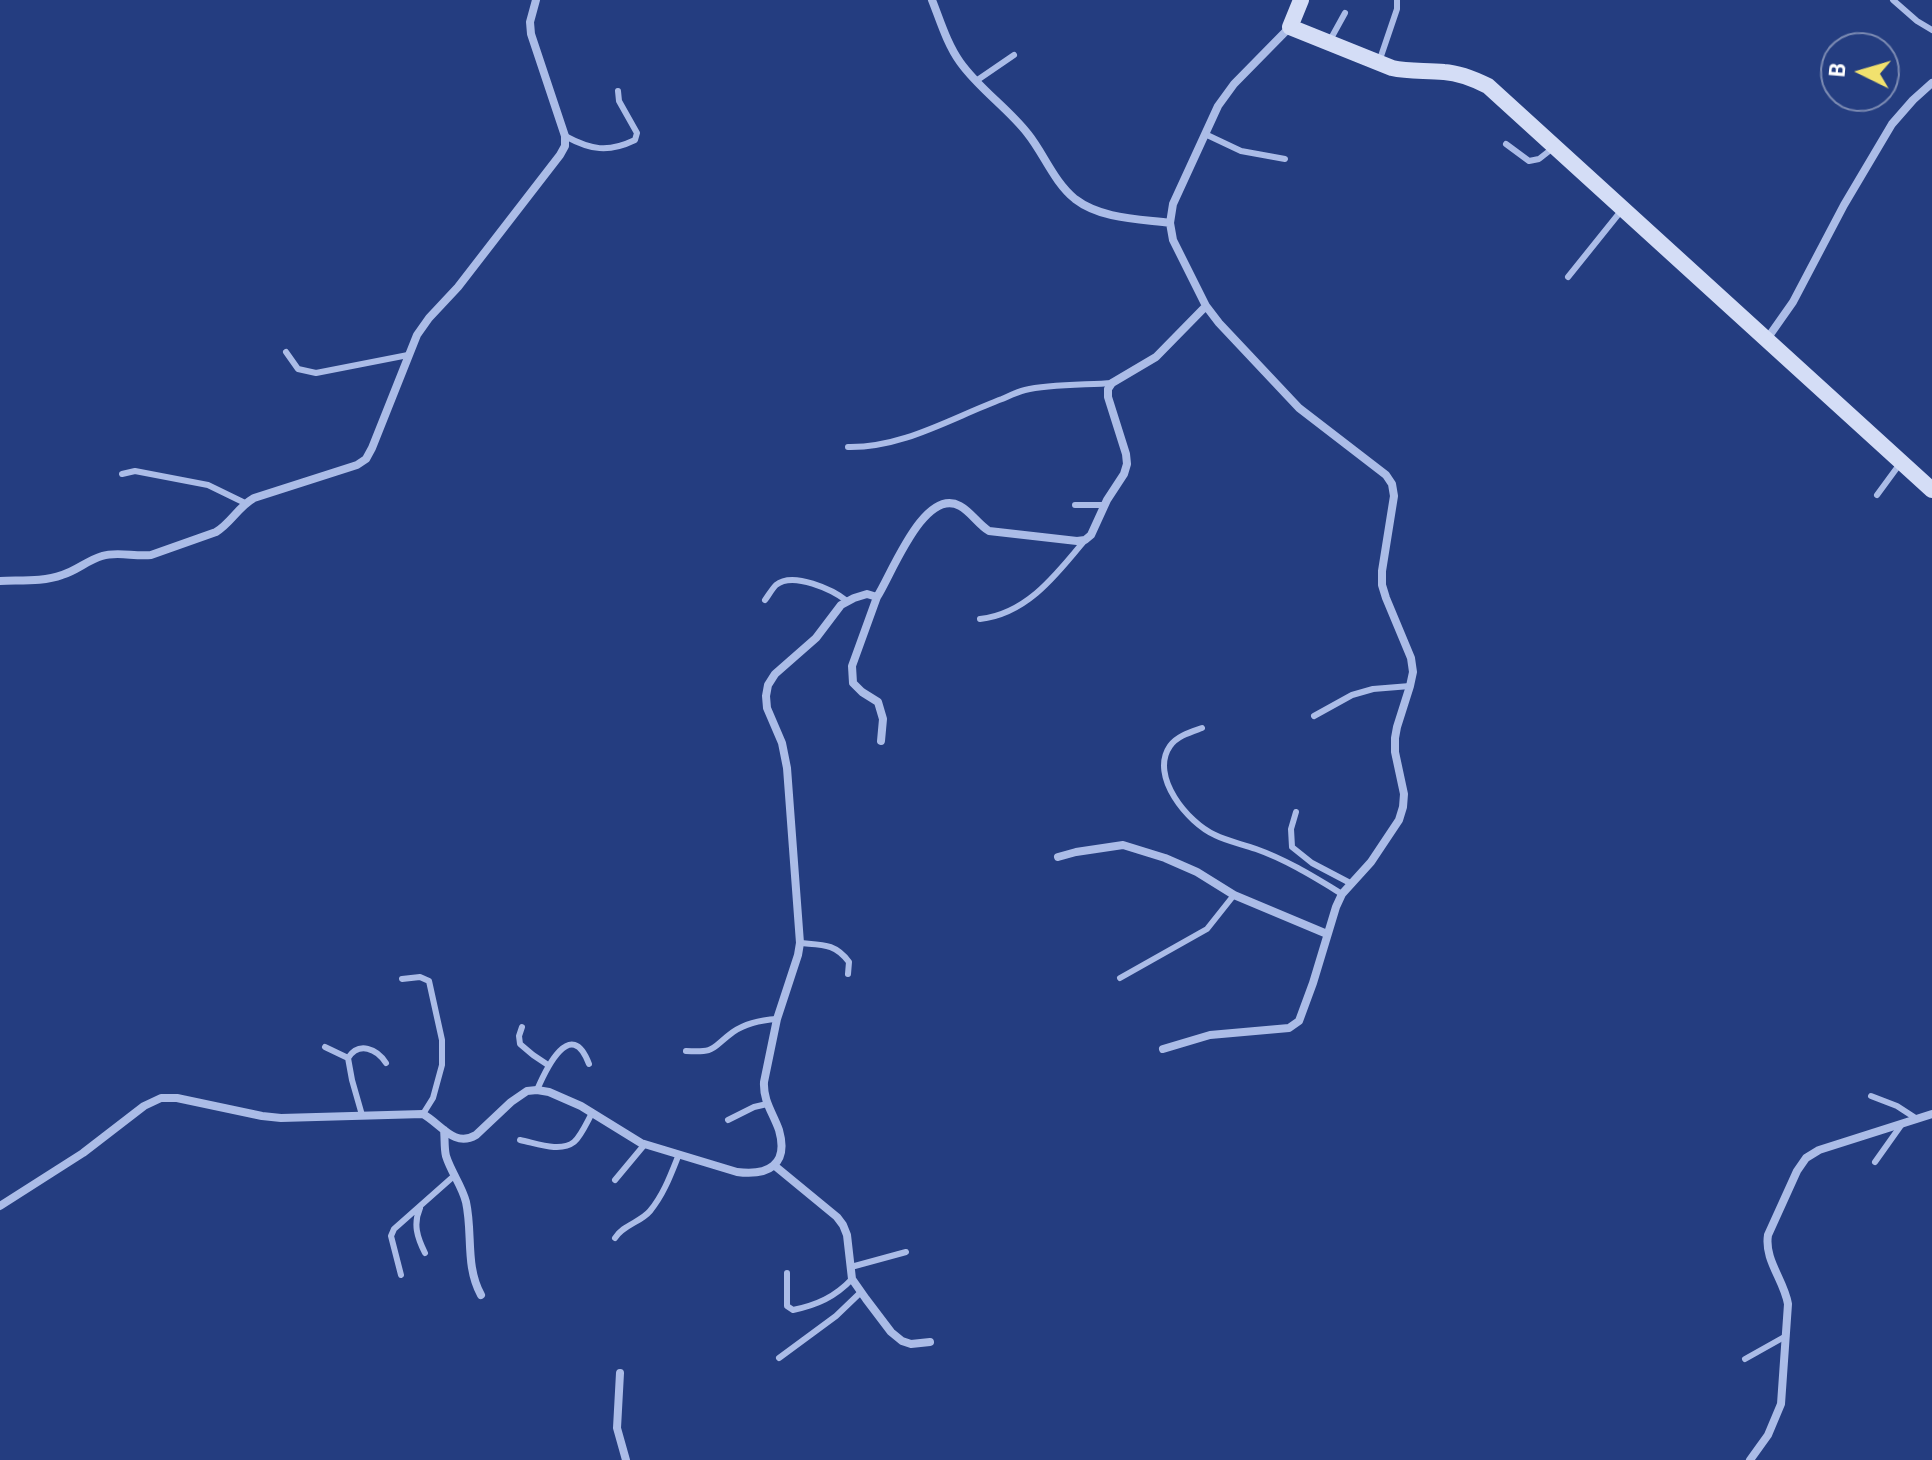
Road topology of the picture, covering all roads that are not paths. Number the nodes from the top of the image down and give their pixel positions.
1 (536, 0) edge
2 (932, 0) edge
3 (1301, 0) edge
4 (1397, 0) edge
5 (1893, 0) edge
6 (1345, 13) dead end
7 (1290, 27) junction
8 (1932, 30) edge
9 (1329, 42) junction
10 (1014, 55) dead end
11 (1379, 62) junction
12 (976, 81) junction
13 (1932, 83) edge
14 (618, 91) dead end
15 (1205, 134) junction
16 (565, 136) junction
17 (1506, 144) dead end
18 (1556, 146) junction
19 (1285, 159) dead end
20 (1624, 208) junction
21 (1170, 223) junction
22 (1568, 277) dead end
23 (1206, 306) junction
24 (1767, 339) junction
25 (286, 352) dead end
26 (408, 355) junction
27 (1112, 383) junction
28 (848, 447) dead end
29 (1901, 462) junction
30 (122, 474) dead end
31 (1932, 490) edge
32 (1877, 495) dead end
33 (245, 503) junction
34 (1075, 505) dead end
35 (1105, 505) junction
36 (1085, 540) junction
37 (0, 581) edge
38 (877, 597) junction
39 (765, 600) dead end
40 (847, 601) junction
41 (980, 619) dead end
42 (1410, 686) junction
43 (1314, 716) dead end
44 (1202, 728) dead end
45 (881, 741) dead end
46 (1296, 812) dead end
47 (1058, 857) dead end
48 (1352, 884) junction
49 (1342, 894) junction
50 (1234, 895) junction
51 (1327, 934) junction
52 (800, 943) junction
53 (848, 974) dead end
54 (1120, 978) dead end
55 (402, 979) dead end
56 (777, 1019) junction
57 (522, 1027) dead end
58 (325, 1047) dead end
59 (1163, 1049) dead end
60 (686, 1051) dead end
61 (348, 1058) junction
62 (386, 1063) dead end
63 (589, 1064) dead end
64 (548, 1065) junction
65 (537, 1090) junction
66 (1871, 1096) dead end
67 (767, 1104) junction
68 (592, 1113) junction
69 (423, 1114) junction
70 (1932, 1114) edge
71 (362, 1115) junction
72 (1917, 1119) junction
73 (728, 1120) dead end
74 (1902, 1124) junction
75 (444, 1130) junction
76 (520, 1140) dead end
77 (645, 1144) junction
78 (679, 1154) junction
79 (1875, 1162) dead end
80 (775, 1166) junction
81 (455, 1175) junction
82 (615, 1180) dead end
83 (422, 1205) junction
84 (0, 1206) edge
85 (615, 1238) dead end
86 (906, 1252) dead end
87 (425, 1253) dead end
88 (851, 1267) junction
89 (787, 1273) dead end
90 (401, 1275) dead end
91 (852, 1279) junction
92 (861, 1292) junction
93 (481, 1295) dead end
94 (1786, 1336) junction
95 (930, 1342) dead end
96 (779, 1358) dead end
97 (1745, 1359) dead end
98 (620, 1373) dead end
99 (626, 1460) edge
100 (1750, 1460) edge

1 - 16 street
2 - 12 street
3 - 7 street
4 - 11 lane
5 - 8 lane
6 - 9 lane
7 - 9 street
7 - 15 street
9 - 11 street
10 - 12 lane
11 - 18 street
12 - 21 street
13 - 24 street
14 - 16 lane
15 - 19 lane
15 - 21 street
16 - 26 street
17 - 18 lane
18 - 20 street
20 - 22 lane
20 - 24 street
21 - 23 street
23 - 27 street
23 - 42 street
24 - 29 street
25 - 26 lane
26 - 33 street
27 - 28 lane
27 - 35 street
29 - 31 street
29 - 32 lane
30 - 33 lane
33 - 37 street
34 - 35 lane
35 - 36 street
36 - 38 street
36 - 41 lane
38 - 40 street
38 - 45 street
39 - 40 lane
40 - 52 street
42 - 43 lane
42 - 48 street
44 - 49 lane
46 - 48 lane
47 - 50 street
48 - 49 street
49 - 51 street
50 - 51 street
50 - 54 lane
51 - 59 street
52 - 53 lane
52 - 56 street
55 - 69 lane
56 - 60 lane
56 - 67 street
57 - 64 lane
58 - 61 lane
61 - 62 lane
61 - 71 lane
63 - 64 lane
64 - 65 lane
65 - 68 street
65 - 75 street
66 - 72 lane
67 - 73 lane
67 - 80 street
68 - 76 lane
68 - 77 street
69 - 71 street
69 - 75 street
70 - 72 street
71 - 84 street
72 - 74 street
74 - 79 lane
74 - 94 street
75 - 81 street
77 - 78 street
77 - 82 lane
78 - 80 street
78 - 85 lane
80 - 88 street
81 - 83 lane
81 - 93 street
83 - 87 lane
83 - 90 lane
86 - 88 lane
88 - 91 street
89 - 91 lane
91 - 92 street
92 - 95 street
92 - 96 lane
94 - 97 lane
94 - 100 street
98 - 99 street

